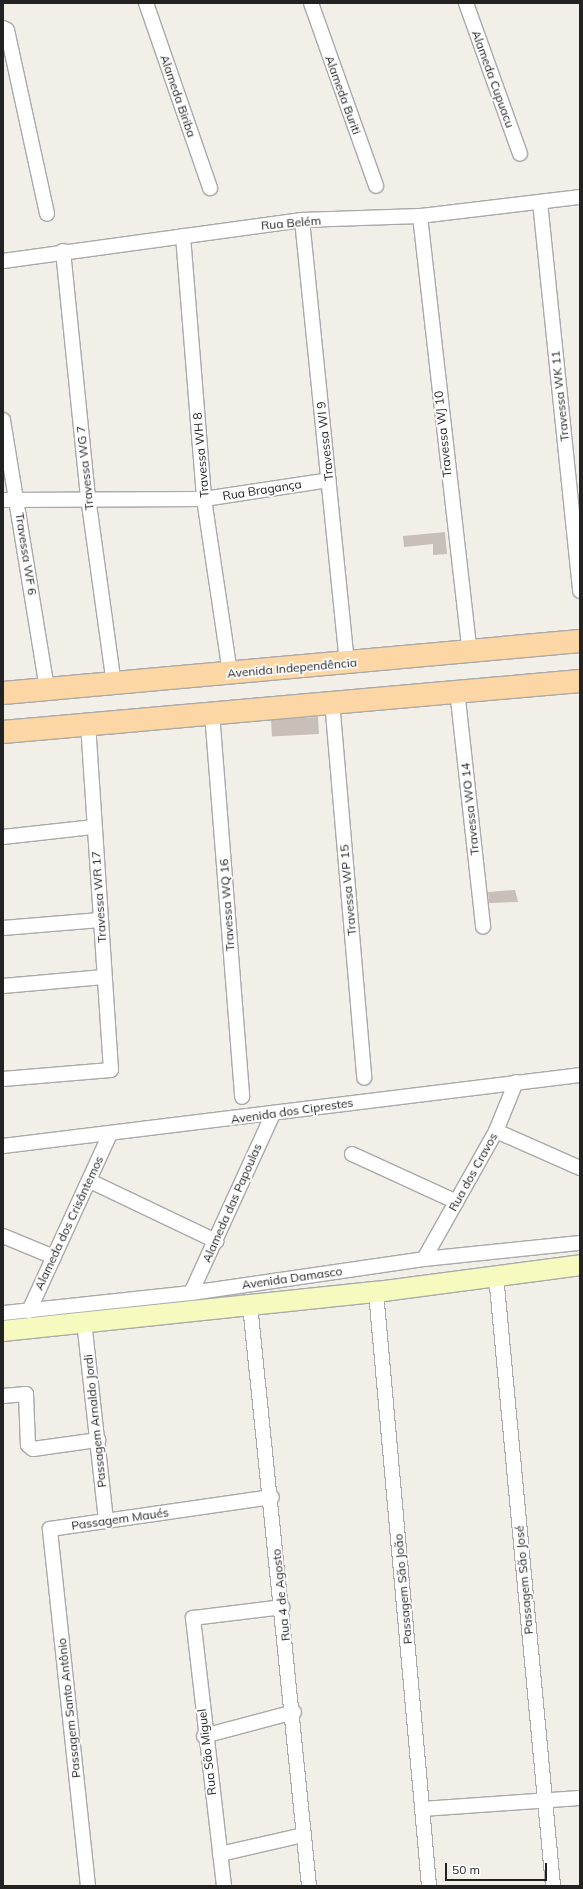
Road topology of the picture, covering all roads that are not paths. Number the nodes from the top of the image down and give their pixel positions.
1 (146, 3) edge
2 (310, 3) edge
3 (466, 3) edge
4 (3, 28) edge
5 (520, 154) dead end
6 (376, 186) dead end
7 (210, 188) dead end
8 (580, 197) edge
9 (540, 202) junction
10 (47, 214) dead end
11 (420, 216) junction
12 (302, 220) junction
13 (183, 236) junction
14 (63, 251) junction
15 (3, 261) edge
16 (3, 420) edge
17 (329, 480) junction
18 (88, 497) junction
19 (18, 499) junction
20 (204, 499) junction
21 (3, 500) edge
22 (580, 591) edge
23 (580, 641) edge
24 (470, 652) junction
25 (347, 663) junction
26 (230, 673) junction
27 (114, 684) junction
28 (580, 685) edge
29 (47, 689) junction
30 (457, 690) junction
31 (3, 693) edge
32 (332, 701) junction
33 (212, 713) junction
34 (88, 724) junction
35 (3, 732) edge
36 (94, 828) junction
37 (3, 837) edge
38 (100, 920) junction
39 (3, 928) edge
40 (483, 928) dead end
41 (104, 977) junction
42 (3, 986) edge
43 (580, 1076) edge
44 (364, 1078) dead end
45 (3, 1079) edge
46 (516, 1082) junction
47 (242, 1098) dead end
48 (273, 1114) junction
49 (496, 1131) junction
50 (108, 1136) junction
51 (3, 1146) edge
52 (352, 1154) dead end
53 (580, 1168) edge
54 (90, 1181) junction
55 (457, 1202) junction
56 (3, 1236) edge
57 (216, 1241) junction
58 (580, 1243) edge
59 (54, 1257) junction
60 (424, 1259) junction
61 (580, 1265) edge
62 (496, 1275) junction
63 (376, 1292) junction
64 (191, 1293) junction
65 (250, 1305) junction
66 (29, 1310) junction
67 (3, 1313) edge
68 (84, 1321) junction
69 (3, 1331) edge
70 (3, 1396) edge
71 (98, 1440) junction
72 (272, 1497) junction
73 (106, 1521) junction
74 (50, 1529) joint
75 (282, 1607) junction
76 (294, 1712) junction
77 (204, 1736) junction
78 (580, 1798) edge
79 (545, 1801) junction
80 (422, 1809) junction
81 (303, 1835) junction
82 (220, 1854) junction
83 (88, 1886) edge
84 (224, 1886) edge
85 (309, 1886) edge
86 (429, 1886) edge
87 (553, 1886) edge

1 - 7 street, Alameda Biriba
2 - 6 street, Alameda Buriti
3 - 5 street, Alameda Cupuacu
4 - 10 street
8 - 9 street, Rua Belém
9 - 11 street, Rua Belém
9 - 22 street, Travessa WK 11
11 - 12 street, Rua Belém
11 - 24 street, Travessa WJ 10
12 - 13 street, Rua Belém
12 - 17 street, Travessa WI 9
13 - 14 street, Rua Belém
13 - 20 street, Travessa WH 8
14 - 15 street, Rua Belém
14 - 18 street, Travessa WG 7
16 - 19 street, Travessa WF 6
17 - 20 street, Rua Bragança
17 - 25 street, Travessa WI 9
18 - 19 street, Rua Bragança
18 - 20 street, Rua Bragança
18 - 27 street, Travessa WG 7
19 - 21 street, Rua Bragança
19 - 29 street, Travessa WF 6
20 - 26 street, Travessa WH 8
23 - 24 main road, Avenida Independência
24 - 25 main road, Avenida Independência
25 - 26 main road, Avenida Independência
26 - 27 main road, Avenida Independência
27 - 29 main road, Avenida Independência
28 - 30 main road
29 - 31 main road, Avenida Independência
30 - 32 main road
30 - 40 street, Travessa WO 14
32 - 33 main road
32 - 44 street, Travessa WP 15
33 - 34 main road
33 - 47 street, Travessa WQ 16
34 - 35 main road
34 - 36 street, Travessa WR 17
36 - 37 street
36 - 38 street, Travessa WR 17
38 - 39 street
38 - 41 street, Travessa WR 17
41 - 42 street
41 - 45 street, Travessa WR 17
43 - 46 street, Avenida dos Ciprestes
46 - 48 street, Avenida dos Ciprestes
46 - 49 street, Rua dos Cravos
48 - 50 street, Avenida dos Ciprestes
48 - 57 street, Alameda das Papoulas
49 - 53 street
49 - 55 street, Rua dos Cravos
50 - 51 street, Avenida dos Ciprestes
50 - 54 street, Alameda dos Crisântemos
52 - 55 street
54 - 57 street
54 - 59 street, Alameda dos Crisântemos
55 - 60 street, Rua dos Cravos
56 - 59 street
57 - 64 street, Alameda das Papoulas
58 - 60 street, Avenida Damasco
59 - 66 street, Alameda dos Crisântemos
60 - 64 street, Avenida Damasco
61 - 62 street, Avenida Damasco
62 - 63 street, Avenida Damasco
62 - 79 street, Passagem São José
63 - 65 street, Avenida Damasco
63 - 80 street, Passagem São João
64 - 66 street, Avenida Damasco
65 - 68 street, Avenida Damasco
65 - 72 street, Rua 4 de Agosto
66 - 67 street, Avenida Damasco
68 - 69 street, Avenida Damasco
68 - 71 street, Passagem Arnaldo Jordi
70 - 71 street
71 - 73 street, Passagem Arnaldo Jordi
72 - 73 street, Passagem Maués
72 - 75 street, Rua 4 de Agosto
73 - 74 street, Passagem Maués
74 - 83 street, Passagem Santo Antônio
75 - 76 street, Rua 4 de Agosto
75 - 77 street, Rua São Miguel
76 - 77 street
76 - 81 street, Rua 4 de Agosto
77 - 82 street, Rua São Miguel
78 - 79 street
79 - 80 street
79 - 87 street, Passagem São José
80 - 86 street, Passagem São João
81 - 82 street
81 - 85 street, Rua 4 de Agosto
82 - 84 street, Rua São Miguel

